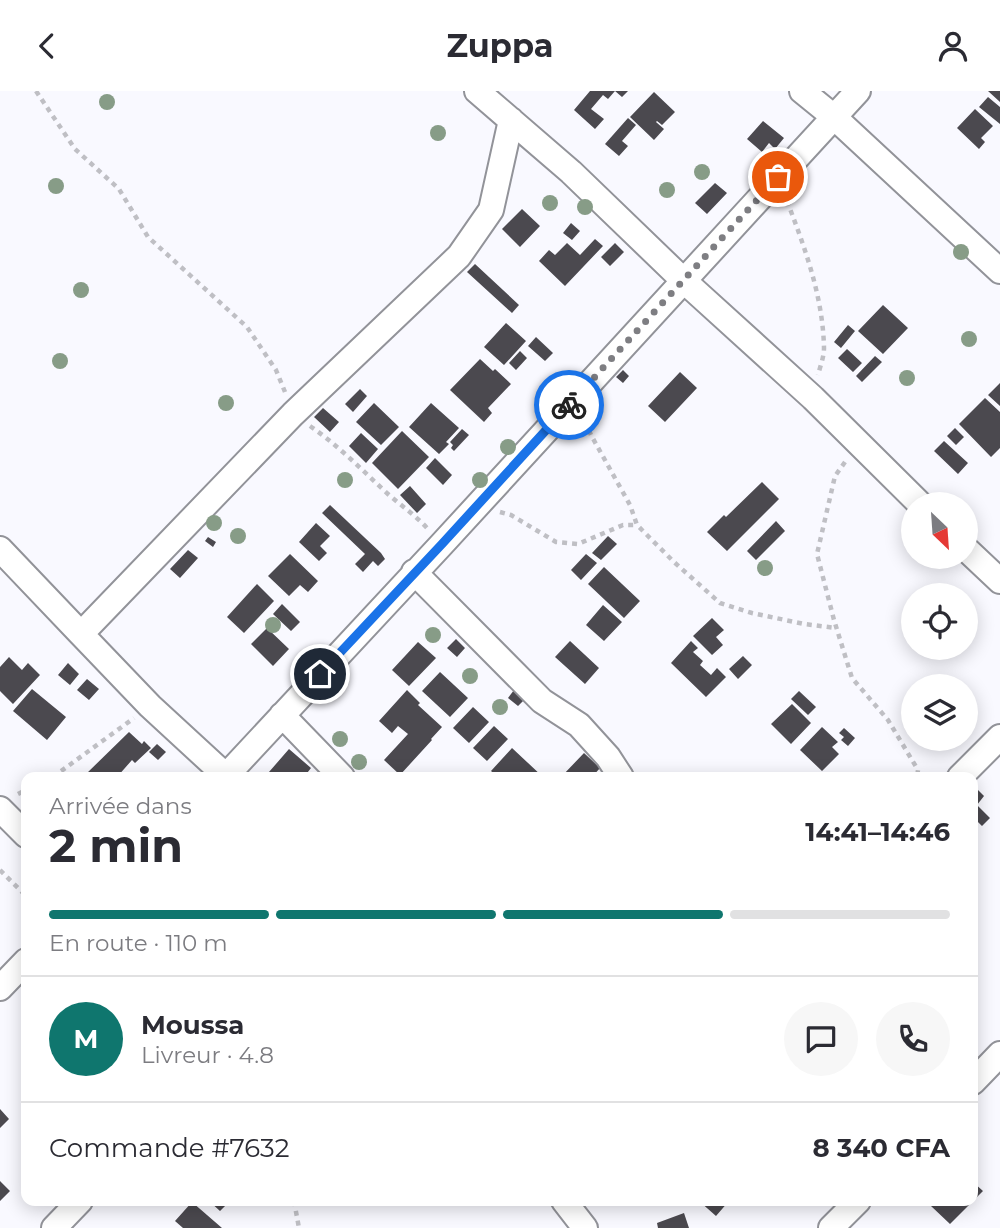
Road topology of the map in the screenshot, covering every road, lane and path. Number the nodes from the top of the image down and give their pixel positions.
1 (36, 91) edge
2 (477, 91) edge
3 (802, 91) edge
4 (858, 91) edge
5 (834, 117) junction
6 (511, 120) junction
7 (778, 177) junction
8 (1000, 271) edge
9 (683, 280) junction
10 (575, 397) junction
11 (813, 398) junction
12 (293, 414) junction
13 (858, 444) junction
14 (908, 492) edge
15 (476, 506) junction
16 (637, 525) junction
17 (442, 544) junction
18 (0, 549) edge
19 (978, 560) edge
20 (414, 572) junction
21 (1000, 581) edge
22 (836, 628) junction
23 (81, 634) junction
24 (150, 706) junction
25 (282, 715) junction
26 (1000, 737) edge
27 (60, 772) edge
28 (221, 772) edge
29 (231, 772) edge
30 (337, 772) edge
31 (618, 772) edge
32 (918, 772) edge
33 (965, 772) edge
34 (0, 809) edge
35 (21, 830) edge
36 (0, 870) edge
37 (21, 891) edge
38 (21, 966) edge
39 (0, 988) edge
40 (75, 1206) edge
41 (295, 1206) edge
42 (568, 1206) edge
43 (853, 1206) edge
44 (54, 1228) edge
45 (299, 1228) edge
46 (584, 1228) edge
47 (831, 1228) edge

1 - 12 path
2 - 6 street
3 - 5 street
4 - 5 street
5 - 7 street
5 - 8 street
6 - 9 street
6 - 12 street
7 - 9 street
7 - 11 path
9 - 10 street
9 - 11 street
10 - 15 street
10 - 16 path
11 - 13 street
12 - 17 path
12 - 23 street
13 - 14 street
13 - 22 path
15 - 16 path
15 - 17 street
16 - 22 path
17 - 20 street
18 - 23 street
19 - 21 street
20 - 25 street
20 - 31 street
22 - 32 path
23 - 24 street
24 - 27 path
24 - 28 street
25 - 29 street
25 - 30 street
26 - 33 street
34 - 35 street
36 - 37 path
38 - 39 street
40 - 44 street
41 - 45 path
42 - 46 street
43 - 47 street

